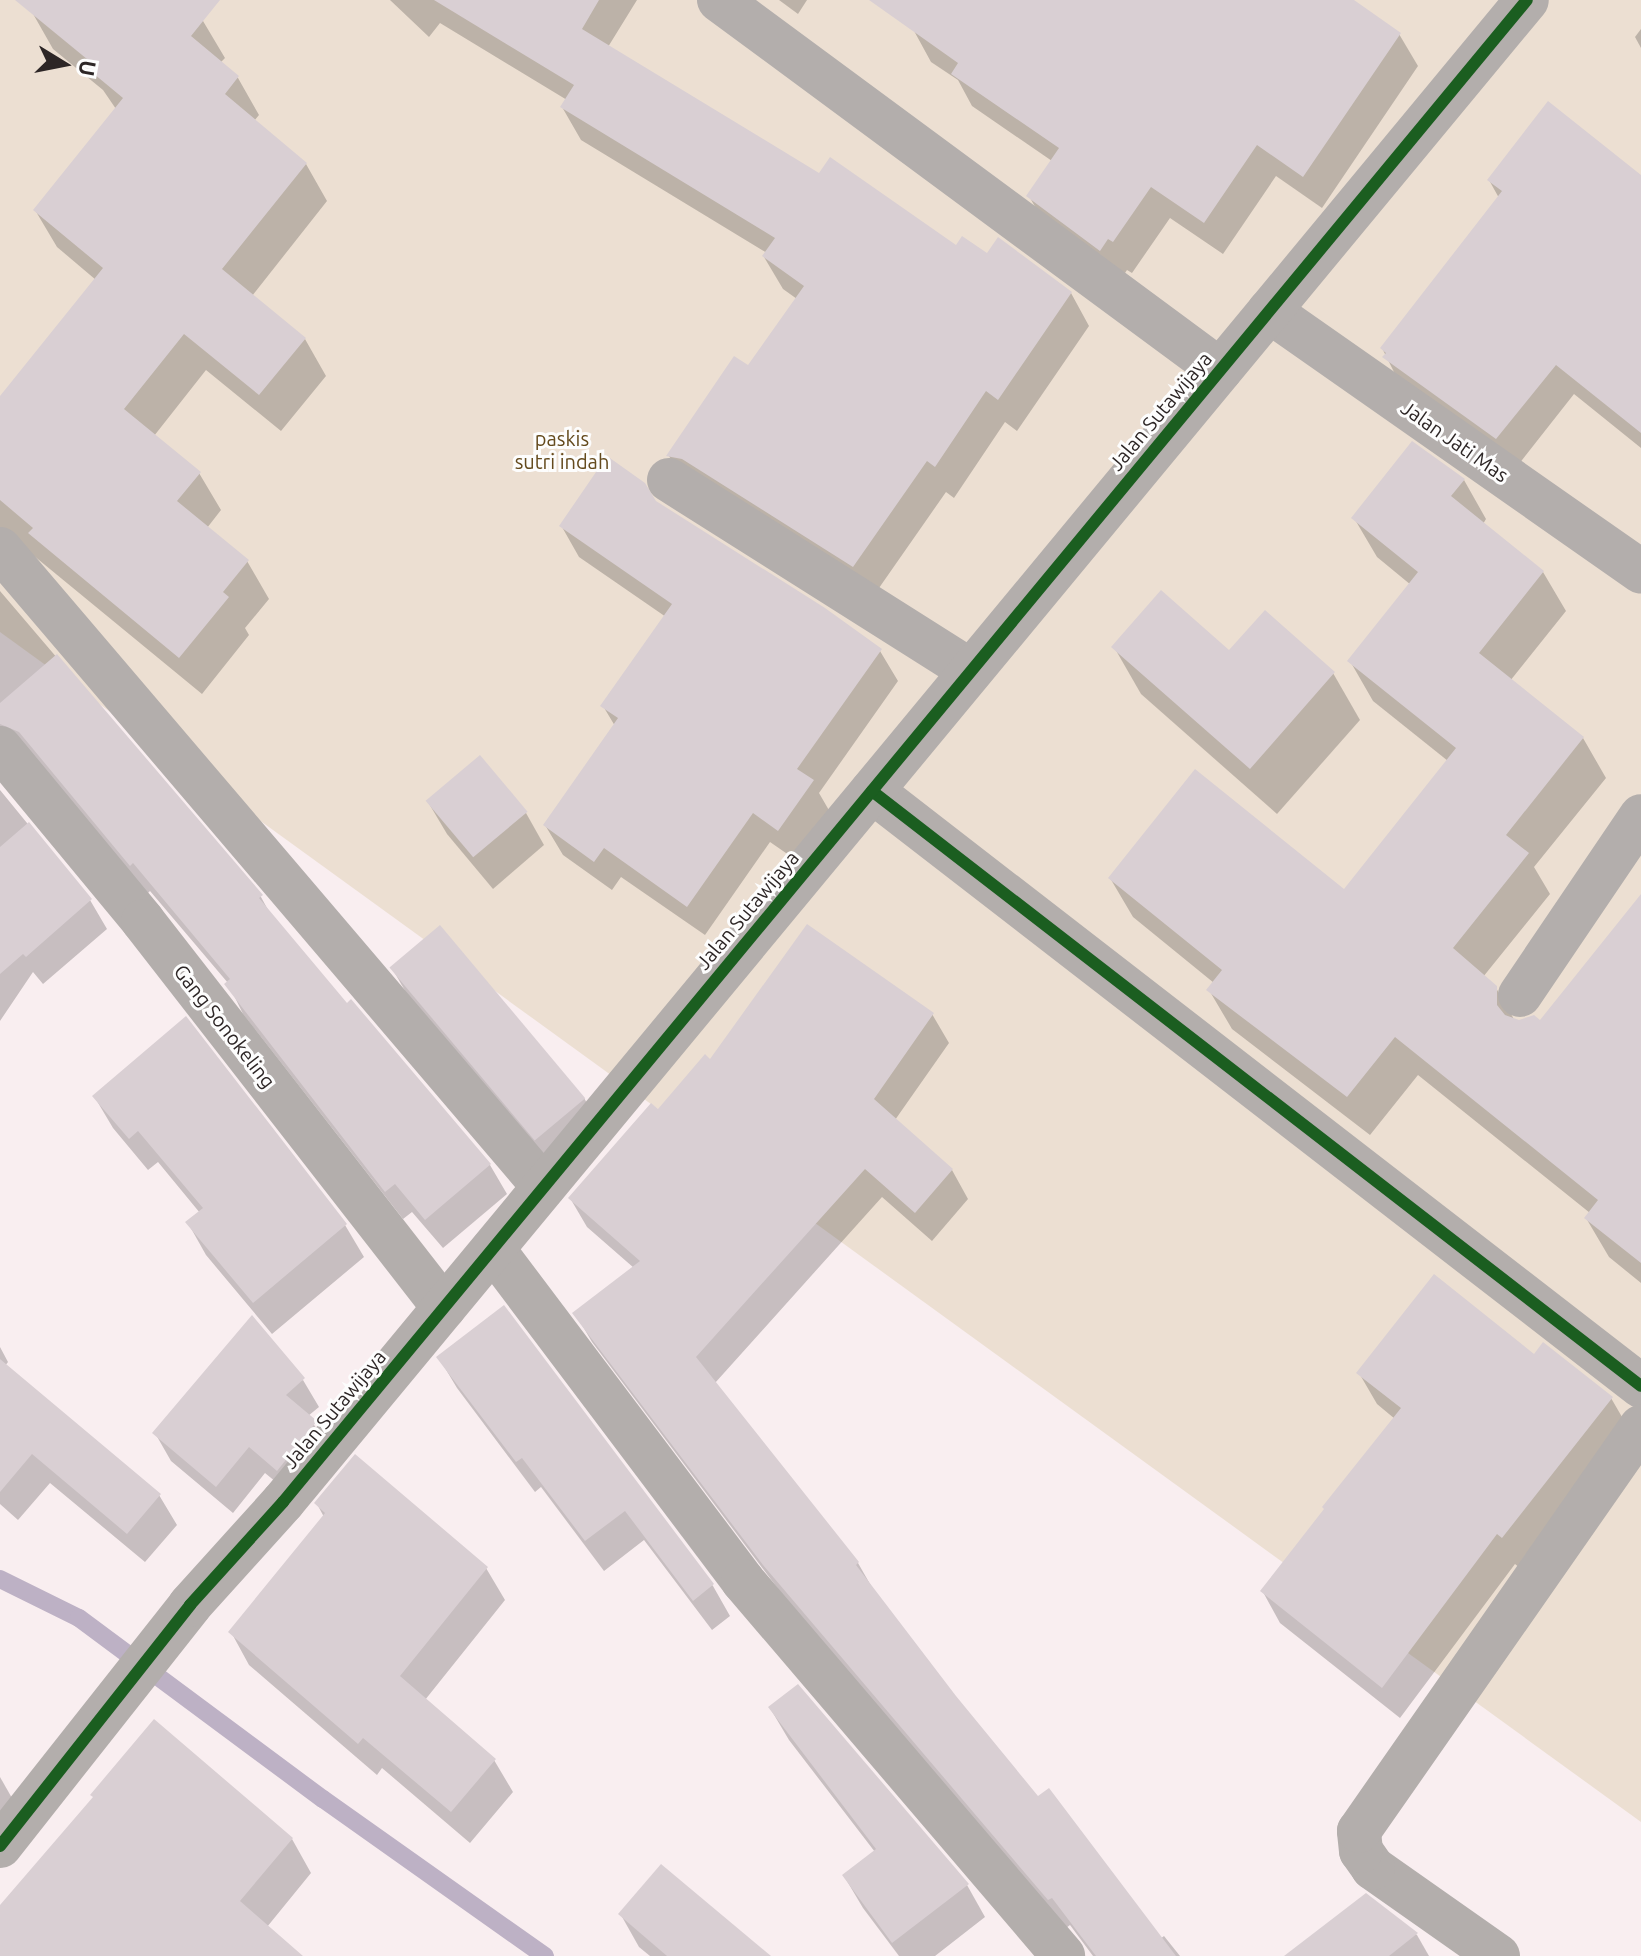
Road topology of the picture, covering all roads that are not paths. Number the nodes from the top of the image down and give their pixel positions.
1 (719, 0) edge
2 (1527, 0) edge
3 (1269, 311) junction
4 (1220, 370) junction
5 (669, 480) dead end
6 (0, 549) edge
7 (1641, 571) edge
8 (971, 671) junction
9 (0, 748) edge
10 (872, 791) junction
11 (1641, 816) edge
12 (1520, 995) dead end
13 (544, 1187) junction
14 (493, 1249) junction
15 (444, 1308) junction
16 (1641, 1386) edge
17 (1641, 1427) edge
18 (0, 1846) edge
19 (1063, 1956) edge
20 (1498, 1956) edge

1 - 4 street
2 - 3 street, Jalan Sutawijaya
3 - 4 street, Jalan Sutawijaya
3 - 7 street, Jalan Jati Mas
4 - 8 street, Jalan Sutawijaya
5 - 8 street
6 - 13 street
8 - 10 street, Jalan Sutawijaya
9 - 15 street, Gang Sonokeling
10 - 13 street, Jalan Sutawijaya
10 - 16 street
11 - 12 street
13 - 14 street, Jalan Sutawijaya
14 - 15 street, Jalan Sutawijaya
14 - 19 street
15 - 18 street, Jalan Sutawijaya
17 - 20 street

